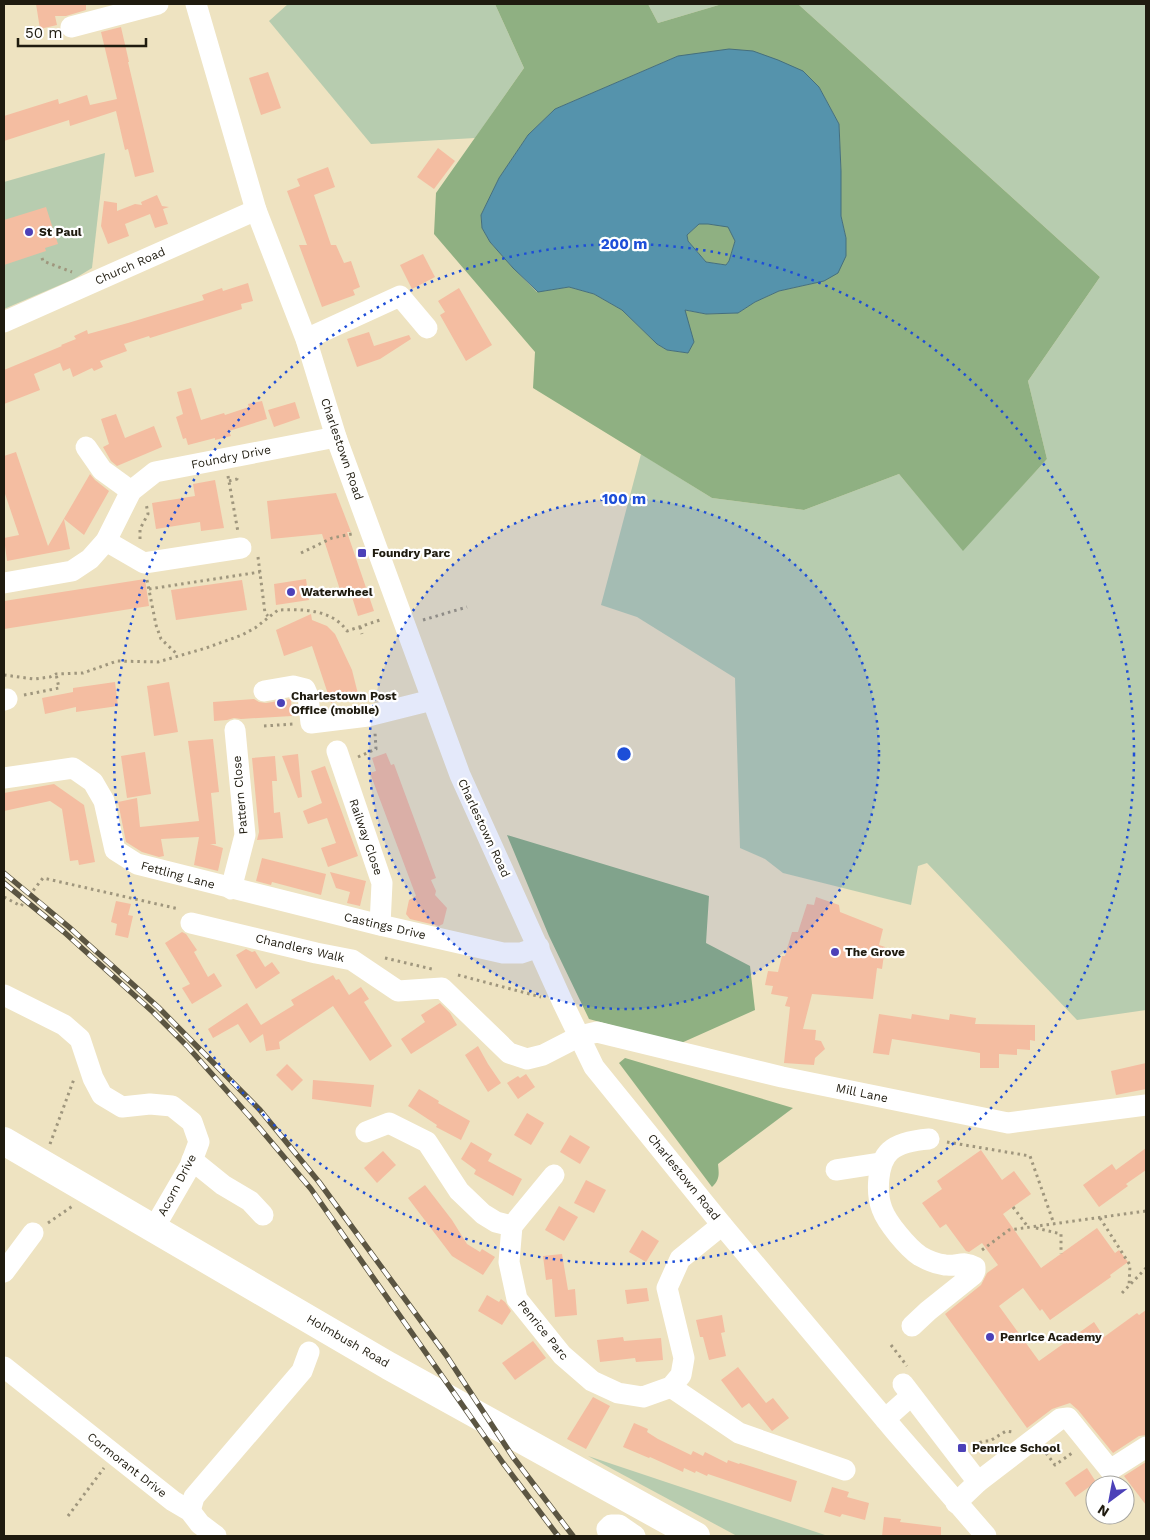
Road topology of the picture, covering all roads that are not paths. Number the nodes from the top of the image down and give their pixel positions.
1 (158, 4) edge
2 (196, 4) edge
3 (71, 27) dead end
4 (256, 210) junction
5 (4, 322) edge
6 (426, 328) dead end
7 (306, 339) junction
8 (336, 437) junction
9 (86, 447) dead end
10 (141, 493) junction
11 (106, 541) junction
12 (250, 552) road end
13 (4, 583) edge
14 (264, 691) dead end
15 (432, 700) junction
16 (234, 730) dead end
17 (339, 758) road end
18 (4, 778) edge
19 (231, 889) junction
20 (191, 923) dead end
21 (380, 925) junction
22 (539, 947) junction
23 (4, 995) edge
24 (580, 1036) junction
25 (1146, 1105) edge
26 (366, 1132) dead end
27 (929, 1139) road end
28 (4, 1141) edge
29 (192, 1160) junction
30 (882, 1163) junction
31 (836, 1170) dead end
32 (554, 1175) dead end
33 (263, 1215) dead end
34 (722, 1225) junction
35 (512, 1226) junction
36 (154, 1228) junction
37 (34, 1233) road end
38 (4, 1272) edge
39 (912, 1326) dead end
40 (311, 1366) dead end
41 (4, 1367) edge
42 (671, 1387) junction
43 (884, 1418) junction
44 (1146, 1447) edge
45 (845, 1470) dead end
46 (978, 1482) junction
47 (956, 1503) junction
48 (199, 1527) edge
49 (609, 1536) edge
50 (635, 1536) edge
51 (696, 1536) edge
52 (986, 1536) edge

1 - 3 street
2 - 4 street, Charlestown Road
4 - 5 street, Church Road
4 - 7 street, Charlestown Road
6 - 7 street
7 - 8 street, Charlestown Road
8 - 10 street, Foundry Drive
8 - 15 street, Charlestown Road
9 - 10 street
10 - 11 street, Foundry Drive
11 - 12 street
11 - 13 street, Foundry Drive
14 - 15 street
15 - 22 street, Charlestown Road
16 - 19 street, Pattern Close
17 - 21 street, Railway Close
18 - 19 street, Fettling Lane
19 - 21 street, Castings Drive
20 - 24 street, Chandlers Walk
21 - 22 street, Castings Drive
22 - 24 street, Charlestown Road
23 - 29 street, Acorn Drive
24 - 25 street, Mill Lane
24 - 34 street, Charlestown Road
26 - 35 street
27 - 30 street
28 - 36 highway, Holmbush Road
29 - 33 street
29 - 36 street, Acorn Drive
30 - 31 street
30 - 39 street
32 - 35 street
34 - 42 street
34 - 43 street, Charlestown Road
35 - 42 street, Penrice Parc
36 - 51 highway, Holmbush Road
37 - 38 street
40 - 48 street
41 - 48 street, Cormorant Drive
42 - 45 street
43 - 46 street
43 - 47 street, Charlestown Road
44 - 46 street
46 - 47 street
47 - 52 street, Charlestown Road
49 - 50 street

